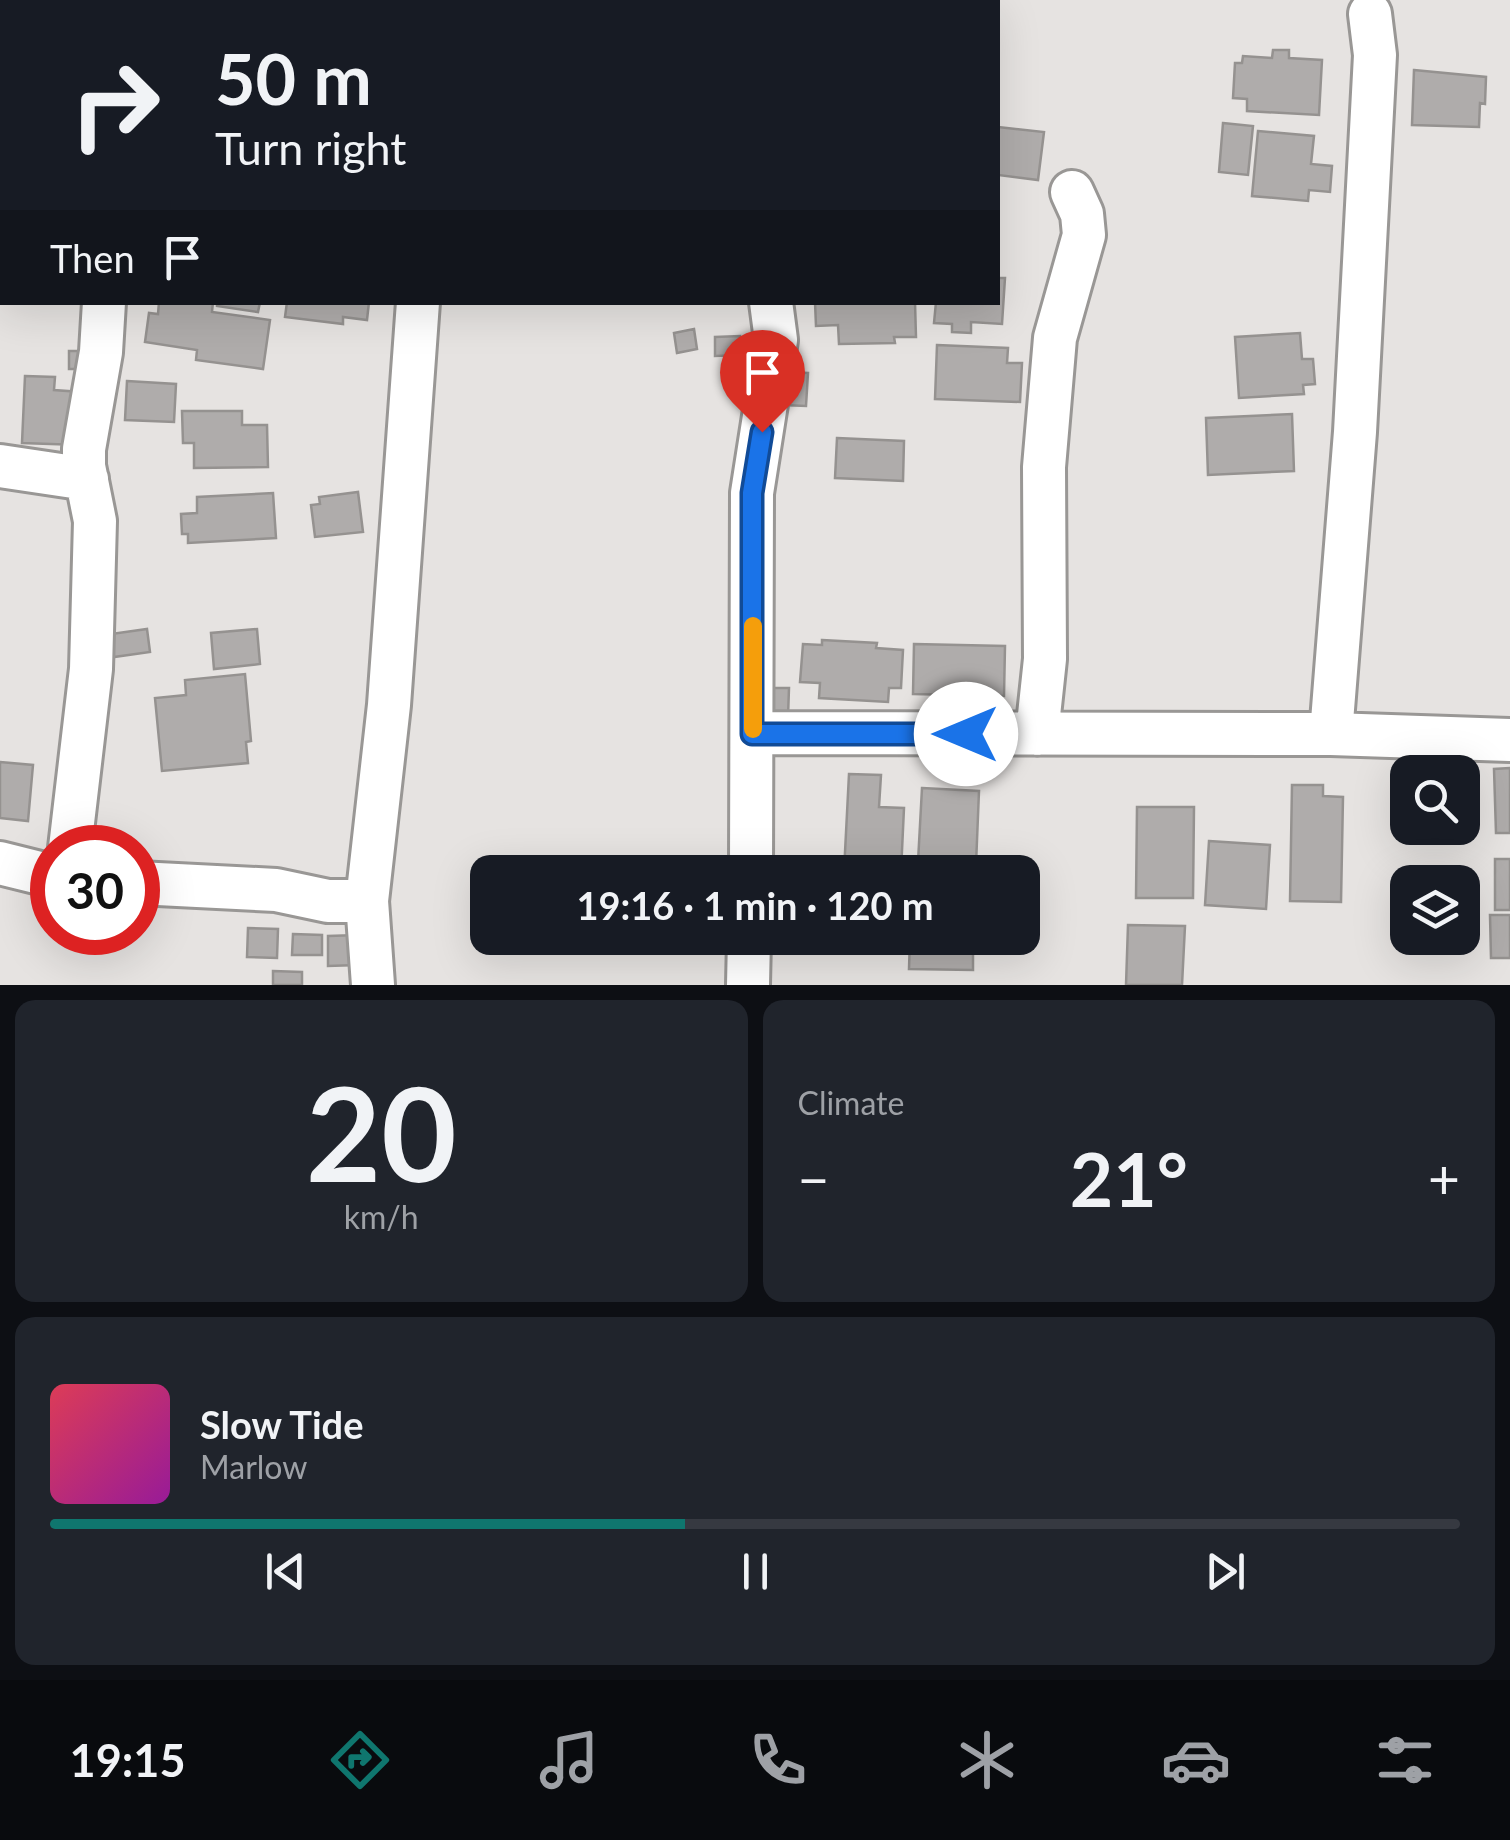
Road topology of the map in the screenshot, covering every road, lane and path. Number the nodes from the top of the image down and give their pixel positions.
1 (1370, 14) dead end
2 (1072, 192) dead end
3 (104, 305) edge
4 (418, 305) edge
5 (771, 305) edge
6 (0, 466) edge
7 (86, 479) junction
8 (752, 734) junction
9 (1037, 734) junction
10 (1331, 734) junction
11 (1510, 740) edge
12 (73, 825) edge
13 (750, 855) edge
14 (0, 863) edge
15 (30, 870) edge
16 (160, 884) edge
17 (368, 901) junction
18 (749, 955) edge
19 (373, 985) edge
20 (748, 985) edge

1 - 10 street
2 - 9 street
3 - 7 street
4 - 17 street
5 - 8 street
6 - 7 street
7 - 12 street
8 - 9 street
8 - 13 street
9 - 10 street
10 - 11 street
14 - 15 street
16 - 17 street
17 - 19 street
18 - 20 street

